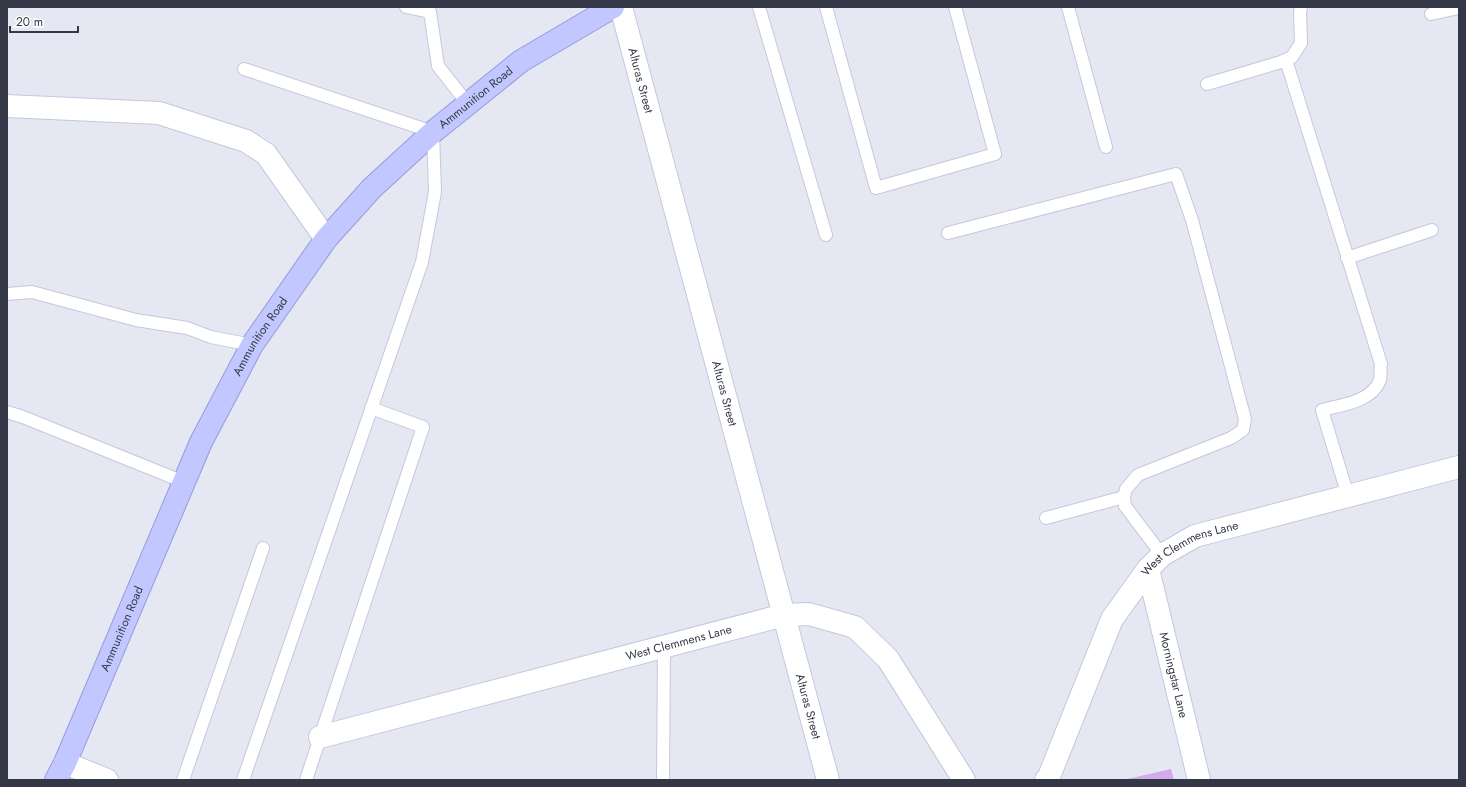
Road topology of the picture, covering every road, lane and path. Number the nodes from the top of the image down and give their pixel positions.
1 (406, 7) edge
2 (613, 7) edge
3 (621, 7) edge
4 (759, 7) edge
5 (826, 7) edge
6 (955, 7) edge
7 (1068, 7) edge
8 (1301, 7) edge
9 (1459, 8) edge
10 (1431, 14) dead end
11 (1286, 60) junction
12 (244, 69) dead end
13 (1207, 84) dead end
14 (468, 104) junction
15 (7, 106) edge
16 (433, 132) junction
17 (1106, 147) dead end
18 (1432, 230) dead end
19 (948, 233) dead end
20 (826, 235) dead end
21 (326, 239) junction
22 (1348, 258) junction
23 (7, 294) edge
24 (252, 345) junction
25 (371, 408) junction
26 (7, 412) edge
27 (1459, 467) edge
28 (184, 482) junction
29 (1348, 496) junction
30 (1124, 497) junction
31 (1046, 518) dead end
32 (263, 548) dead end
33 (1155, 562) junction
34 (784, 615) junction
35 (664, 646) junction
36 (320, 737) junction
37 (60, 772) edge
38 (107, 780) edge
39 (184, 780) edge
40 (243, 780) edge
41 (306, 780) edge
42 (664, 780) edge
43 (828, 780) edge
44 (964, 780) edge
45 (1046, 780) edge
46 (1200, 780) edge

1 - 14 lane
2 - 14 main road, Ammunition Road
3 - 34 street, Alturas Street
4 - 20 lane
5 - 6 lane
7 - 17 lane
8 - 11 lane
9 - 10 lane
11 - 13 lane
11 - 22 lane
12 - 16 lane
14 - 16 main road, Ammunition Road
15 - 21 street
16 - 21 main road, Ammunition Road
16 - 25 lane
18 - 22 lane
19 - 30 lane
21 - 24 main road, Ammunition Road
22 - 29 lane
23 - 24 lane
24 - 28 main road, Ammunition Road
25 - 36 lane
25 - 40 lane
26 - 28 lane
27 - 29 street, West Clemmens Lane
28 - 37 main road, Ammunition Road
29 - 33 street, West Clemmens Lane
30 - 31 lane
30 - 33 lane
32 - 39 lane
33 - 45 street, West Clemmens Lane
33 - 46 street, Morningstar Lane
34 - 35 street, West Clemmens Lane
34 - 43 street, Alturas Street
34 - 44 street, West Clemmens Lane
35 - 36 street, West Clemmens Lane
35 - 42 lane
36 - 41 lane
37 - 38 street

